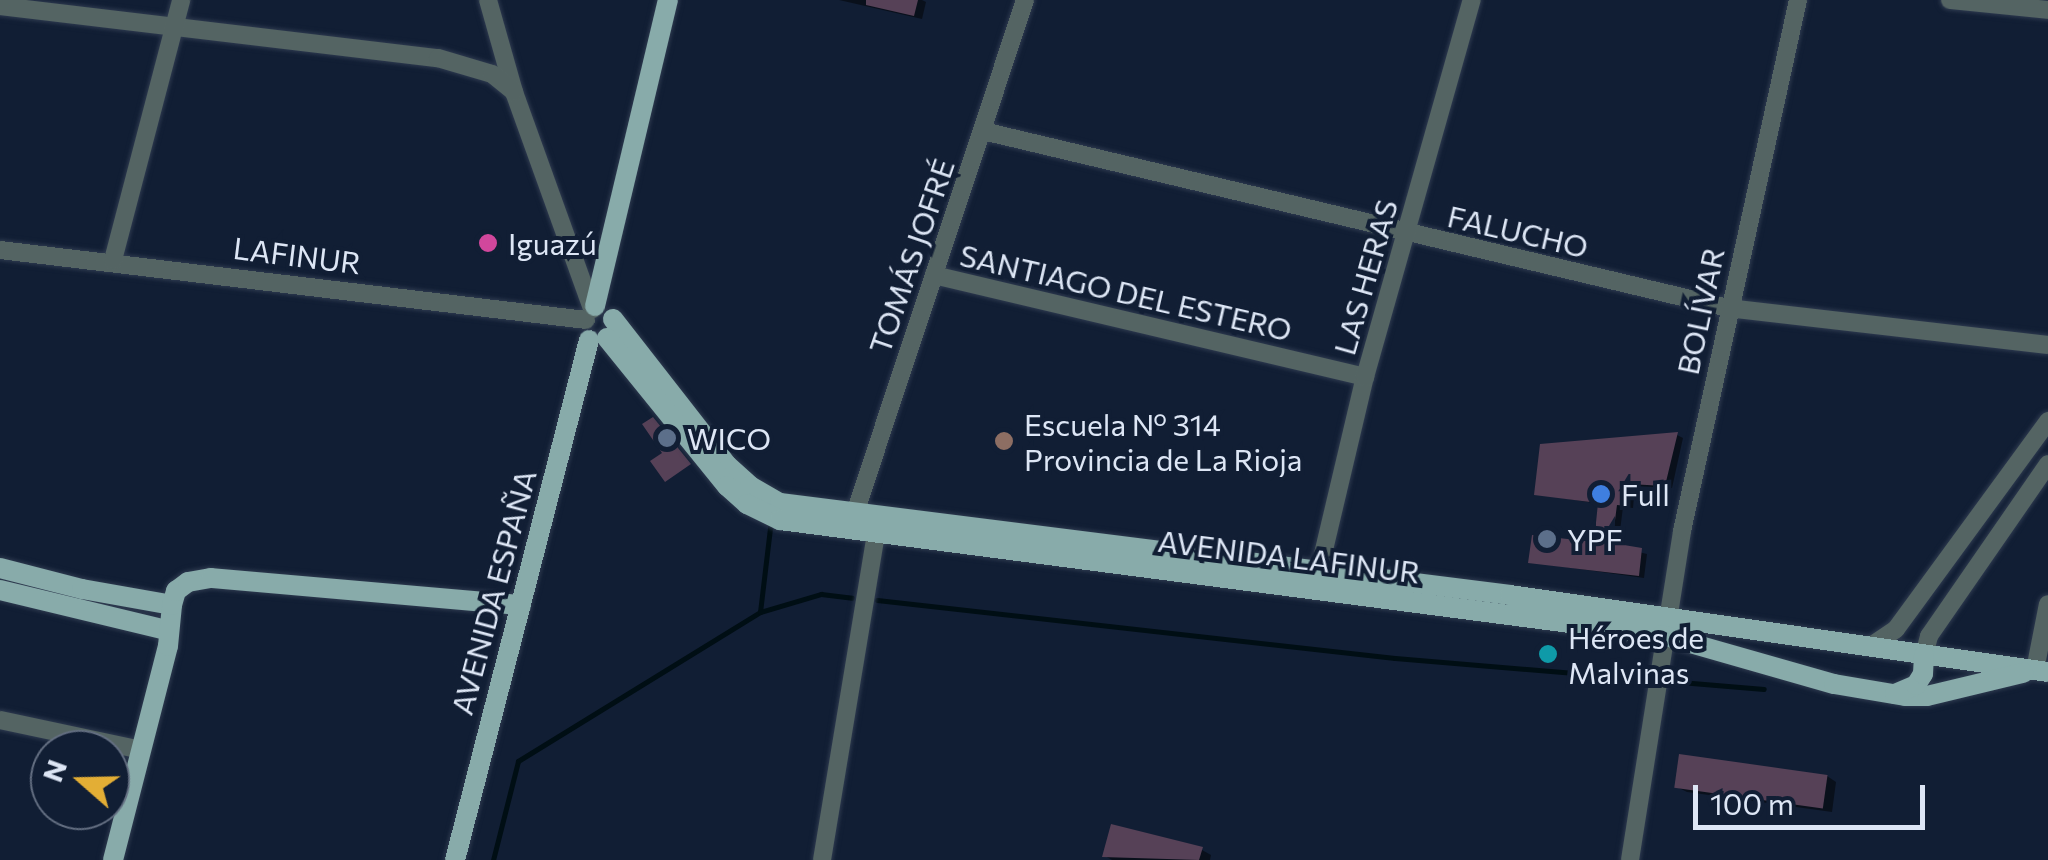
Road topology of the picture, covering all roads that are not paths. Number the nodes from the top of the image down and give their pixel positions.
1 (180, 0) edge
2 (488, 0) edge
3 (668, 0) edge
4 (1025, 0) edge
5 (1472, 0) edge
6 (1798, 0) edge
7 (1950, 0) edge
8 (2006, 2) edge
9 (0, 6) edge
10 (2048, 10) edge
11 (174, 24) junction
12 (514, 92) junction
13 (983, 130) junction
14 (1407, 234) junction
15 (0, 250) edge
16 (113, 260) junction
17 (934, 275) junction
18 (1728, 308) junction
19 (598, 320) junction
20 (2048, 345) edge
21 (1365, 377) junction
22 (2048, 421) edge
23 (2048, 464) edge
24 (852, 521) junction
25 (876, 533) junction
26 (0, 568) edge
27 (1320, 571) junction
28 (0, 590) edge
29 (2048, 604) edge
30 (172, 605) junction
31 (521, 605) junction
32 (1664, 626) junction
33 (166, 630) junction
34 (1829, 640) junction
35 (1871, 646) junction
36 (1924, 655) junction
37 (2041, 671) edge
38 (1834, 684) junction
39 (1893, 694) junction
40 (0, 720) edge
41 (136, 749) junction
42 (101, 860) edge
43 (113, 860) edge
44 (455, 860) edge
45 (822, 860) edge
46 (1630, 860) edge

1 - 11 street
2 - 12 street
3 - 19 main road, AVENIDA ESPAÑA
4 - 13 street, TOMÁS JOFRÉ
5 - 14 street, LAS HERAS
6 - 18 street, BOLÍVAR
7 - 8 street
8 - 10 street
9 - 11 street
11 - 12 street
11 - 16 street
12 - 19 street
13 - 14 street, FALUCHO
13 - 17 street, TOMÁS JOFRÉ
14 - 18 street, FALUCHO
14 - 21 street, LAS HERAS
15 - 16 street, LAFINUR
16 - 19 street, LAFINUR
17 - 21 street, SANTIAGO DEL ESTERO
17 - 24 street, TOMÁS JOFRÉ
18 - 20 street, FALUCHO
18 - 32 street, BOLÍVAR
19 - 24 main road, AVENIDA LAFINUR
19 - 31 main road, AVENIDA ESPAÑA
21 - 27 street, LAS HERAS
22 - 35 street
23 - 36 street
24 - 25 main road, AVENIDA LAFINUR
24 - 27 main road, AVENIDA LAFINUR
25 - 32 main road, AVENIDA LAFINUR
25 - 45 street
26 - 30 main road
27 - 32 main road, AVENIDA LAFINUR
28 - 33 main road
29 - 37 street
30 - 31 main road
30 - 33 main road
31 - 44 main road, AVENIDA ESPAÑA
32 - 34 main road, AVENIDA LAFINUR
32 - 38 main road, AVENIDA LAFINUR
32 - 46 street, BOLÍVAR
33 - 41 main road
34 - 35 main road, AVENIDA LAFINUR
34 - 38 main road
35 - 36 main road, AVENIDA LAFINUR
36 - 37 main road, AVENIDA LAFINUR
36 - 39 main road
37 - 39 main road, AVENIDA LAFINUR
38 - 39 main road, AVENIDA LAFINUR
40 - 41 street
41 - 42 main road
41 - 43 main road

